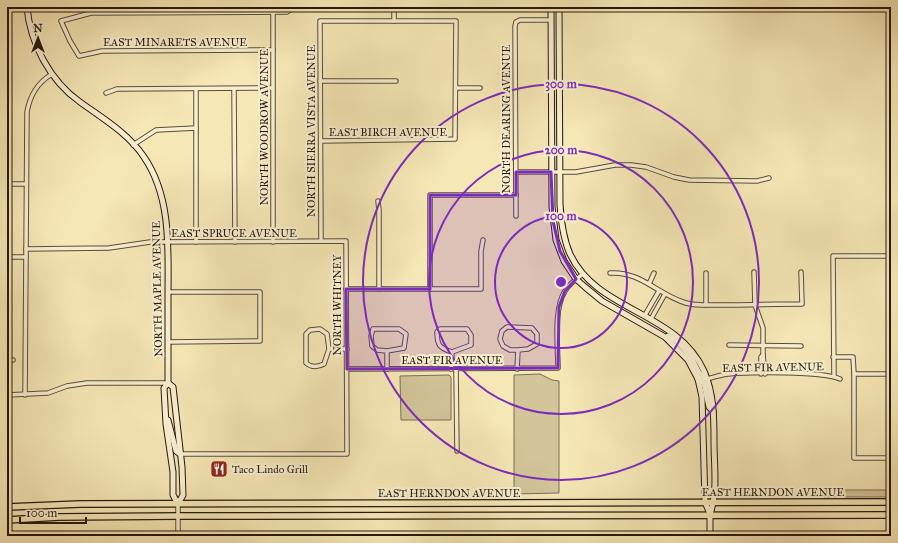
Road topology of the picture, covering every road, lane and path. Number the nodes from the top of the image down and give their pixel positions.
1 (27, 7) edge
2 (101, 7) edge
3 (394, 7) edge
4 (551, 7) edge
5 (559, 7) edge
6 (890, 7) edge
7 (291, 9) edge
8 (101, 12) junction
9 (273, 12) junction
10 (394, 20) junction
11 (551, 20) junction
12 (273, 50) junction
13 (52, 74) junction
14 (320, 81) junction
15 (396, 81) dead end
16 (272, 88) junction
17 (456, 88) junction
18 (480, 88) dead end
19 (196, 89) junction
20 (234, 89) junction
21 (106, 93) dead end
22 (891, 122) edge
23 (196, 128) junction
24 (320, 141) junction
25 (133, 145) junction
26 (516, 172) junction
27 (552, 172) junction
28 (559, 172) junction
29 (769, 178) dead end
30 (7, 184) edge
31 (26, 184) junction
32 (516, 195) junction
33 (378, 201) dead end
34 (516, 216) dead end
35 (483, 240) dead end
36 (321, 241) junction
37 (346, 241) joint
38 (167, 242) junction
39 (196, 242) junction
40 (235, 242) junction
41 (273, 242) junction
42 (26, 249) junction
43 (891, 256) edge
44 (7, 257) edge
45 (26, 257) junction
46 (754, 272) dead end
47 (801, 272) dead end
48 (610, 273) dead end
49 (654, 273) dead end
50 (706, 273) dead end
51 (583, 274) junction
52 (576, 279) junction
53 (649, 284) junction
54 (346, 289) junction
55 (379, 289) junction
56 (430, 289) junction
57 (659, 291) junction
58 (168, 292) junction
59 (665, 294) junction
60 (706, 305) junction
61 (755, 305) junction
62 (645, 315) junction
63 (651, 319) junction
64 (654, 330) junction
65 (168, 342) junction
66 (729, 345) dead end
67 (763, 346) junction
68 (801, 346) dead end
69 (329, 349) junction
70 (347, 350) junction
71 (518, 350) junction
72 (387, 351) junction
73 (452, 352) junction
74 (833, 356) junction
75 (7, 360) edge
76 (13, 360) dead end
77 (347, 369) junction
78 (387, 369) junction
79 (451, 369) junction
80 (456, 369) junction
81 (517, 369) junction
82 (763, 374) junction
83 (854, 374) junction
84 (891, 374) edge
85 (834, 376) junction
86 (698, 379) junction
87 (707, 379) junction
88 (840, 379) dead end
89 (168, 383) junction
90 (7, 395) edge
91 (25, 395) junction
92 (713, 411) junction
93 (165, 414) junction
94 (456, 451) dead end
95 (180, 454) junction
96 (891, 458) edge
97 (705, 502) junction
98 (715, 502) junction
99 (891, 502) edge
100 (178, 504) junction
101 (7, 507) edge
102 (710, 514) junction
103 (891, 514) edge
104 (178, 516) junction
105 (7, 520) edge
106 (178, 536) edge
107 (710, 536) edge

1 - 13 main road, NORTH MAPLE AVENUE
2 - 8 street
3 - 10 street
4 - 11 main road
5 - 28 main road
6 - 22 street
7 - 9 street
8 - 9 street
8 - 12 street, EAST MINARETS AVENUE
9 - 12 street, NORTH WOODROW AVENUE
10 - 14 street, NORTH SIERRA VISTA AVENUE
10 - 17 street
11 - 26 street, NORTH DEARING AVENUE
11 - 27 main road
12 - 16 street, NORTH WOODROW AVENUE
13 - 25 main road, NORTH MAPLE AVENUE
13 - 31 street
14 - 15 street
14 - 24 street, NORTH SIERRA VISTA AVENUE
16 - 20 street
16 - 41 street, NORTH WOODROW AVENUE
17 - 18 street
17 - 24 street, EAST BIRCH AVENUE
19 - 20 street
19 - 21 street
19 - 23 street
20 - 40 street
23 - 25 street
23 - 39 street
24 - 36 street, NORTH SIERRA VISTA AVENUE
25 - 38 main road, NORTH MAPLE AVENUE
26 - 27 street
26 - 32 street, NORTH DEARING AVENUE
27 - 28 street
27 - 52 main road
28 - 29 street
28 - 51 main road
30 - 31 street
31 - 42 street
32 - 34 street, NORTH DEARING AVENUE
32 - 56 street
33 - 55 street
35 - 56 street
36 - 37 street, EAST SPRUCE AVENUE
36 - 41 street, EAST SPRUCE AVENUE
37 - 54 street, NORTH WHITNEY
38 - 39 street, EAST SPRUCE AVENUE
38 - 42 street, EAST SPRUCE AVENUE
38 - 58 main road, NORTH MAPLE AVENUE
39 - 40 street, EAST SPRUCE AVENUE
40 - 41 street, EAST SPRUCE AVENUE
42 - 45 street
43 - 74 street
44 - 45 street
45 - 91 street
46 - 61 street
47 - 61 street
48 - 53 street
49 - 53 street
50 - 60 street
51 - 52 street
51 - 62 main road
52 - 64 main road
52 - 81 street, EAST FIR AVENUE
53 - 57 street
54 - 55 street
54 - 70 street, NORTH WHITNEY
55 - 56 street
57 - 59 street
57 - 62 street
58 - 65 main road, NORTH MAPLE AVENUE
58 - 65 street
59 - 60 street
59 - 63 street
60 - 61 street
61 - 67 street
62 - 63 main road
63 - 87 main road
64 - 86 main road
64 - 87 main road
65 - 89 main road, NORTH MAPLE AVENUE
66 - 67 street
67 - 68 street
67 - 82 street
69 - 69 street
69 - 70 street
70 - 77 street, NORTH WHITNEY
71 - 71 street
71 - 81 street
72 - 72 street
72 - 78 street
73 - 73 street
73 - 79 street
74 - 83 street
74 - 85 street
75 - 76 street
77 - 78 street, EAST FIR AVENUE
77 - 95 street, NORTH WHITNEY
78 - 79 street, EAST FIR AVENUE
79 - 80 street, EAST FIR AVENUE
80 - 81 street, EAST FIR AVENUE
80 - 94 street
82 - 85 street, EAST FIR AVENUE
82 - 87 street, EAST FIR AVENUE
83 - 84 street
83 - 96 street
85 - 88 street, EAST FIR AVENUE
86 - 92 main road
86 - 97 main road
87 - 92 main road
89 - 91 street
89 - 93 main road, NORTH MAPLE AVENUE
89 - 95 main road, NORTH MAPLE AVENUE
90 - 91 street
92 - 98 main road
93 - 95 main road
93 - 100 main road, NORTH MAPLE AVENUE
95 - 100 main road, NORTH MAPLE AVENUE
97 - 98 main road, EAST HERNDON AVENUE
97 - 100 main road, EAST HERNDON AVENUE
97 - 102 main road
98 - 99 main road, EAST HERNDON AVENUE
98 - 102 main road
100 - 101 main road, EAST HERNDON AVENUE
100 - 104 street, NORTH MAPLE AVENUE
102 - 103 main road, EAST HERNDON AVENUE
102 - 104 main road, EAST HERNDON AVENUE
102 - 107 main road
104 - 105 main road, EAST HERNDON AVENUE
104 - 106 street, NORTH MAPLE AVENUE

